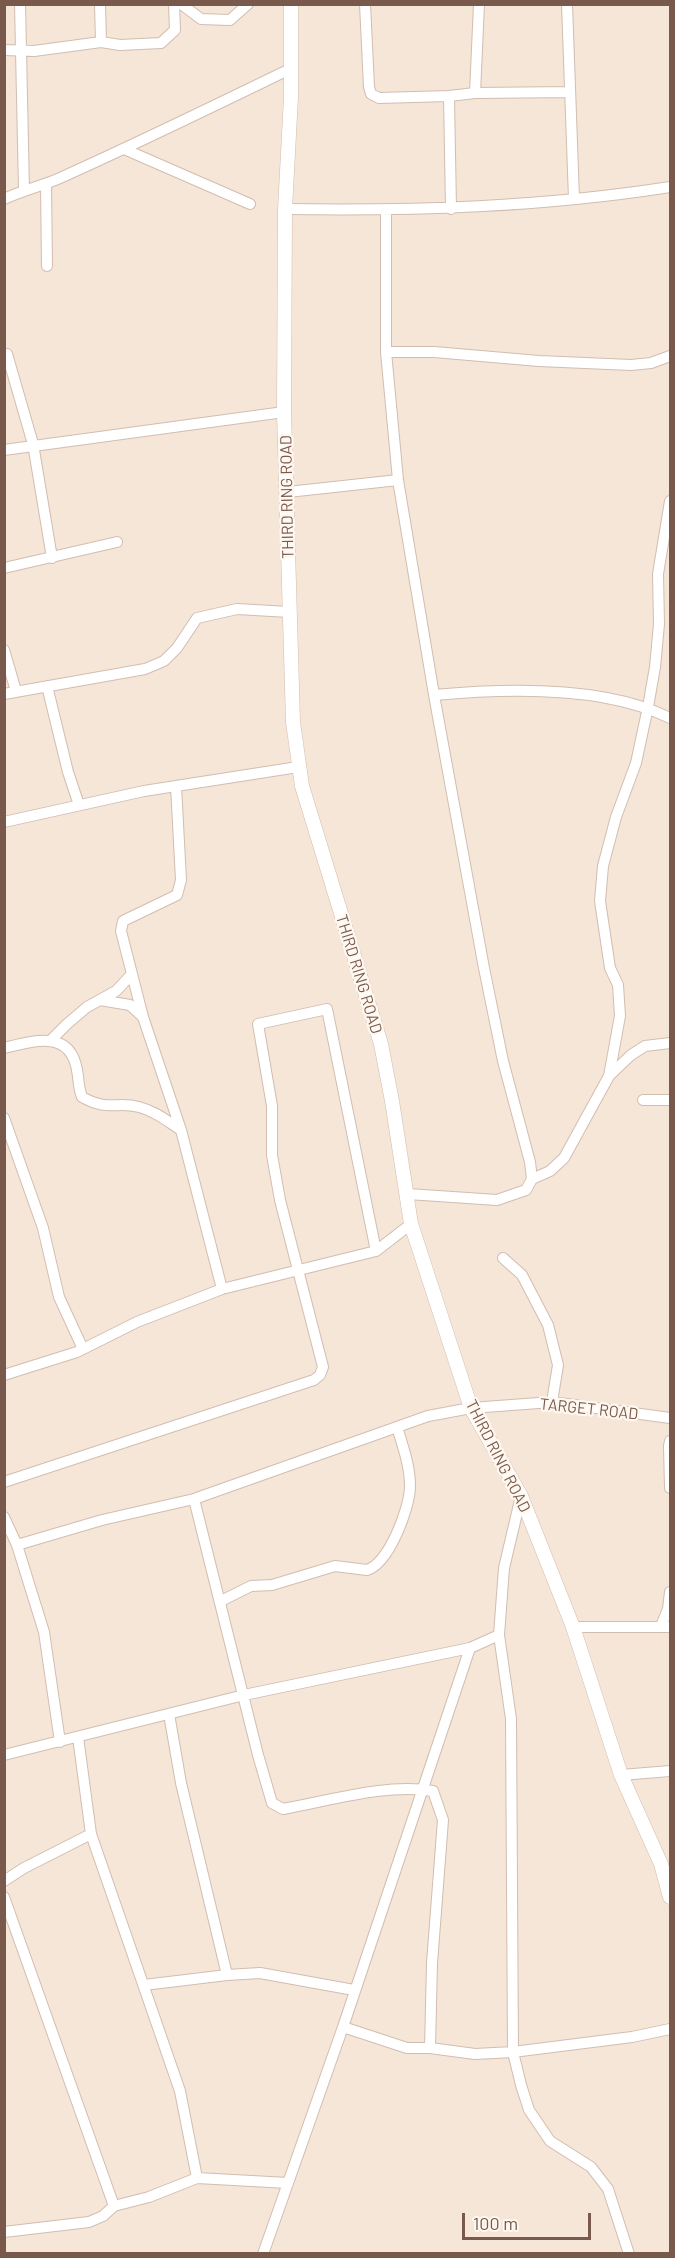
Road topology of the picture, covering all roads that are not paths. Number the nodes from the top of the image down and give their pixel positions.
1 (20, 4) edge
2 (100, 4) edge
3 (174, 4) edge
4 (181, 4) edge
5 (248, 4) edge
6 (291, 4) edge
7 (365, 4) edge
8 (479, 4) edge
9 (567, 4) edge
10 (101, 42) junction
11 (4, 50) edge
12 (21, 50) junction
13 (290, 69) junction
14 (570, 92) junction
15 (475, 93) junction
16 (449, 96) junction
17 (124, 149) junction
18 (46, 184) junction
19 (670, 187) edge
20 (24, 190) junction
21 (4, 199) edge
22 (574, 199) junction
23 (250, 204) dead end
24 (285, 209) junction
25 (451, 209) junction
26 (386, 210) junction
27 (47, 266) dead end
28 (386, 352) junction
29 (4, 355) edge
30 (670, 356) edge
31 (284, 412) junction
32 (33, 444) junction
33 (4, 450) edge
34 (398, 480) junction
35 (288, 492) junction
36 (670, 501) edge
37 (117, 542) dead end
38 (52, 558) junction
39 (4, 568) edge
40 (289, 612) junction
41 (4, 650) edge
42 (47, 686) junction
43 (16, 691) junction
44 (4, 694) edge
45 (434, 695) junction
46 (648, 707) junction
47 (670, 718) edge
48 (298, 767) junction
49 (176, 786) junction
50 (79, 804) junction
51 (4, 822) edge
52 (132, 974) junction
53 (100, 1000) junction
54 (143, 1017) junction
55 (51, 1040) junction
56 (670, 1042) edge
57 (4, 1048) edge
58 (609, 1076) junction
59 (643, 1100) dead end
60 (670, 1100) edge
61 (4, 1118) edge
62 (181, 1130) junction
63 (532, 1179) junction
64 (408, 1194) junction
65 (411, 1224) junction
66 (376, 1251) junction
67 (503, 1258) dead end
68 (299, 1270) junction
69 (222, 1289) junction
70 (83, 1349) junction
71 (4, 1375) edge
72 (552, 1402) junction
73 (471, 1408) junction
74 (670, 1418) edge
75 (397, 1427) junction
76 (670, 1442) edge
77 (4, 1482) edge
78 (670, 1488) edge
79 (521, 1496) junction
80 (194, 1499) junction
81 (4, 1517) edge
82 (17, 1545) junction
83 (670, 1592) edge
84 (221, 1601) junction
85 (666, 1627) edge
86 (573, 1628) junction
87 (499, 1635) junction
88 (470, 1648) junction
89 (244, 1695) junction
90 (169, 1714) junction
91 (78, 1737) junction
92 (60, 1742) junction
93 (4, 1755) edge
94 (670, 1771) edge
95 (621, 1775) junction
96 (422, 1789) junction
97 (90, 1834) junction
98 (665, 1863) edge
99 (4, 1881) edge
100 (670, 1897) edge
101 (4, 1898) edge
102 (227, 1975) junction
103 (144, 1985) junction
104 (354, 1990) junction
105 (343, 2027) junction
106 (670, 2029) edge
107 (430, 2048) junction
108 (513, 2052) junction
109 (196, 2178) junction
110 (288, 2183) junction
111 (114, 2206) junction
112 (4, 2232) edge
113 (263, 2253) edge
114 (629, 2253) edge

1 - 12 street
2 - 10 street
3 - 10 street
4 - 5 street
6 - 13 street, THIRD RING ROAD
7 - 16 street
8 - 15 street
9 - 14 street
10 - 12 street
11 - 12 street
12 - 20 street
13 - 17 street
13 - 24 street, THIRD RING ROAD
14 - 15 street
14 - 22 street
15 - 16 street
16 - 25 street
17 - 18 street
17 - 23 street
18 - 20 street
18 - 27 street
19 - 22 street
20 - 21 street
22 - 25 street
24 - 26 street
24 - 31 street, THIRD RING ROAD
25 - 26 street
26 - 28 street
28 - 30 street
28 - 34 street
29 - 32 street
31 - 32 street
31 - 35 street, THIRD RING ROAD
32 - 33 street
32 - 38 street
34 - 35 street
34 - 45 street
35 - 40 street, THIRD RING ROAD
36 - 46 street
37 - 38 street
38 - 39 street
40 - 42 street
40 - 48 street, THIRD RING ROAD
41 - 43 street
42 - 43 street
42 - 50 street
43 - 44 street
45 - 46 street
45 - 63 street
46 - 47 street
46 - 58 street
48 - 49 street
48 - 64 street, THIRD RING ROAD
49 - 50 street
49 - 52 street
50 - 51 street
52 - 53 street
52 - 54 street
53 - 54 street
53 - 55 street
54 - 62 street
55 - 57 street
55 - 62 street
56 - 58 street
58 - 63 street
59 - 60 street
61 - 70 street
62 - 69 street
63 - 64 street
64 - 65 street, THIRD RING ROAD
65 - 66 street
65 - 73 street, THIRD RING ROAD
66 - 68 street
66 - 68 street
67 - 72 street
68 - 69 street
68 - 77 street
69 - 70 street
70 - 71 street
72 - 73 street, TARGET ROAD
72 - 74 street, TARGET ROAD
73 - 75 street, TARGET ROAD
73 - 79 street, THIRD RING ROAD
75 - 80 street, TARGET ROAD
75 - 84 street
76 - 78 street
79 - 86 street, THIRD RING ROAD
79 - 87 street
80 - 82 street, TARGET ROAD
80 - 84 street
81 - 82 street
82 - 92 street
83 - 85 street
84 - 89 street
85 - 86 street
86 - 95 street, THIRD RING ROAD
87 - 88 street
87 - 108 street
88 - 89 street
88 - 96 street
89 - 90 street
89 - 96 street
90 - 91 street
90 - 102 street
91 - 92 street
91 - 97 street
92 - 93 street
94 - 95 street
95 - 98 street, THIRD RING ROAD
96 - 104 street
96 - 107 street
97 - 99 street
97 - 103 street
98 - 100 street, THIRD RING ROAD
101 - 111 street
102 - 103 street
102 - 104 street
103 - 109 street
104 - 105 street
105 - 107 street
105 - 110 street
106 - 108 street
107 - 108 street
108 - 114 street
109 - 110 street
109 - 111 street
110 - 113 street
111 - 112 street

